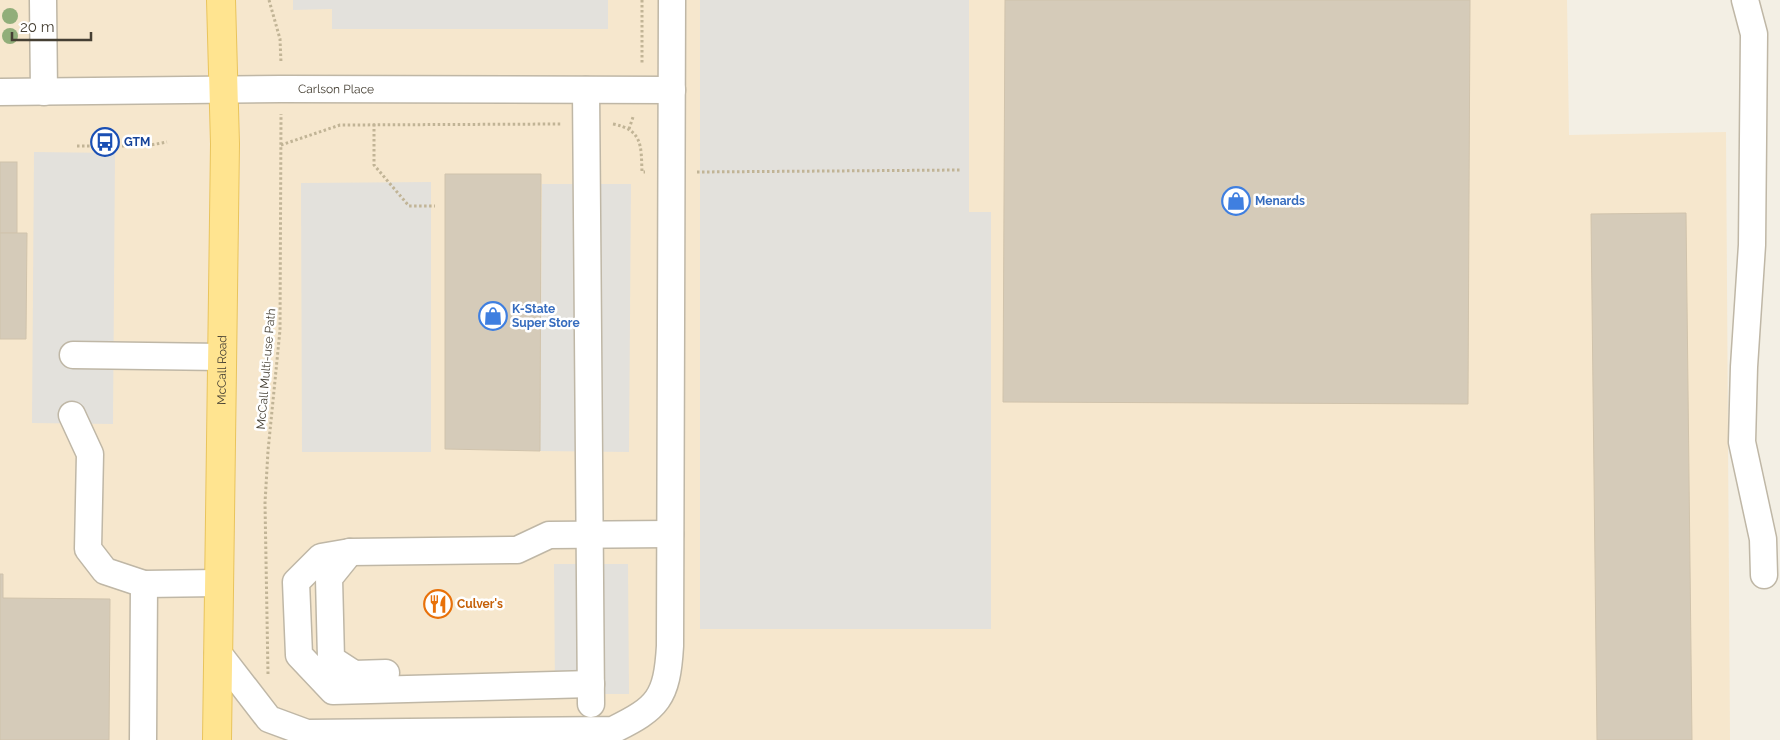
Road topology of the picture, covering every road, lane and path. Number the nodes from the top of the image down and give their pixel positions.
1 (43, 0) edge
2 (221, 0) edge
3 (269, 0) edge
4 (672, 0) edge
5 (1745, 0) edge
6 (281, 89) junction
7 (223, 90) junction
8 (586, 90) junction
9 (672, 90) junction
10 (0, 92) edge
11 (44, 92) junction
12 (586, 123) junction
13 (374, 124) junction
14 (167, 142) dead end
15 (281, 145) junction
16 (77, 146) dead end
17 (960, 170) dead end
18 (672, 172) junction
19 (435, 206) dead end
20 (73, 355) dead end
21 (222, 357) junction
22 (72, 415) dead end
23 (590, 534) junction
24 (670, 534) junction
25 (1764, 575) dead end
26 (219, 583) junction
27 (144, 584) junction
28 (218, 653) junction
29 (269, 718) junction
30 (504, 736) edge
31 (299, 737) edge
32 (143, 740) edge
33 (217, 740) edge

1 - 11 street
2 - 7 main road, McCall Road
3 - 6 path, McCall Multi-use Path
4 - 9 street
5 - 25 street
6 - 7 street, Carlson Place
6 - 8 street, Carlson Place
6 - 15 path, McCall Multi-use Path
7 - 11 street, Carlson Place
7 - 21 main road, McCall Road
8 - 9 street, Carlson Place
8 - 12 street
9 - 18 street
10 - 11 street, Carlson Place
12 - 13 path
12 - 18 path
12 - 23 street
13 - 15 path
13 - 19 path
14 - 16 path
15 - 29 path, McCall Multi-use Path
17 - 18 path
18 - 24 street
20 - 21 street
21 - 26 main road, McCall Road
22 - 27 street
23 - 23 street
23 - 24 street
24 - 30 street
26 - 27 street
26 - 28 main road, McCall Road
27 - 32 street
28 - 29 street
28 - 33 main road, McCall Road
29 - 31 street
30 - 31 street

